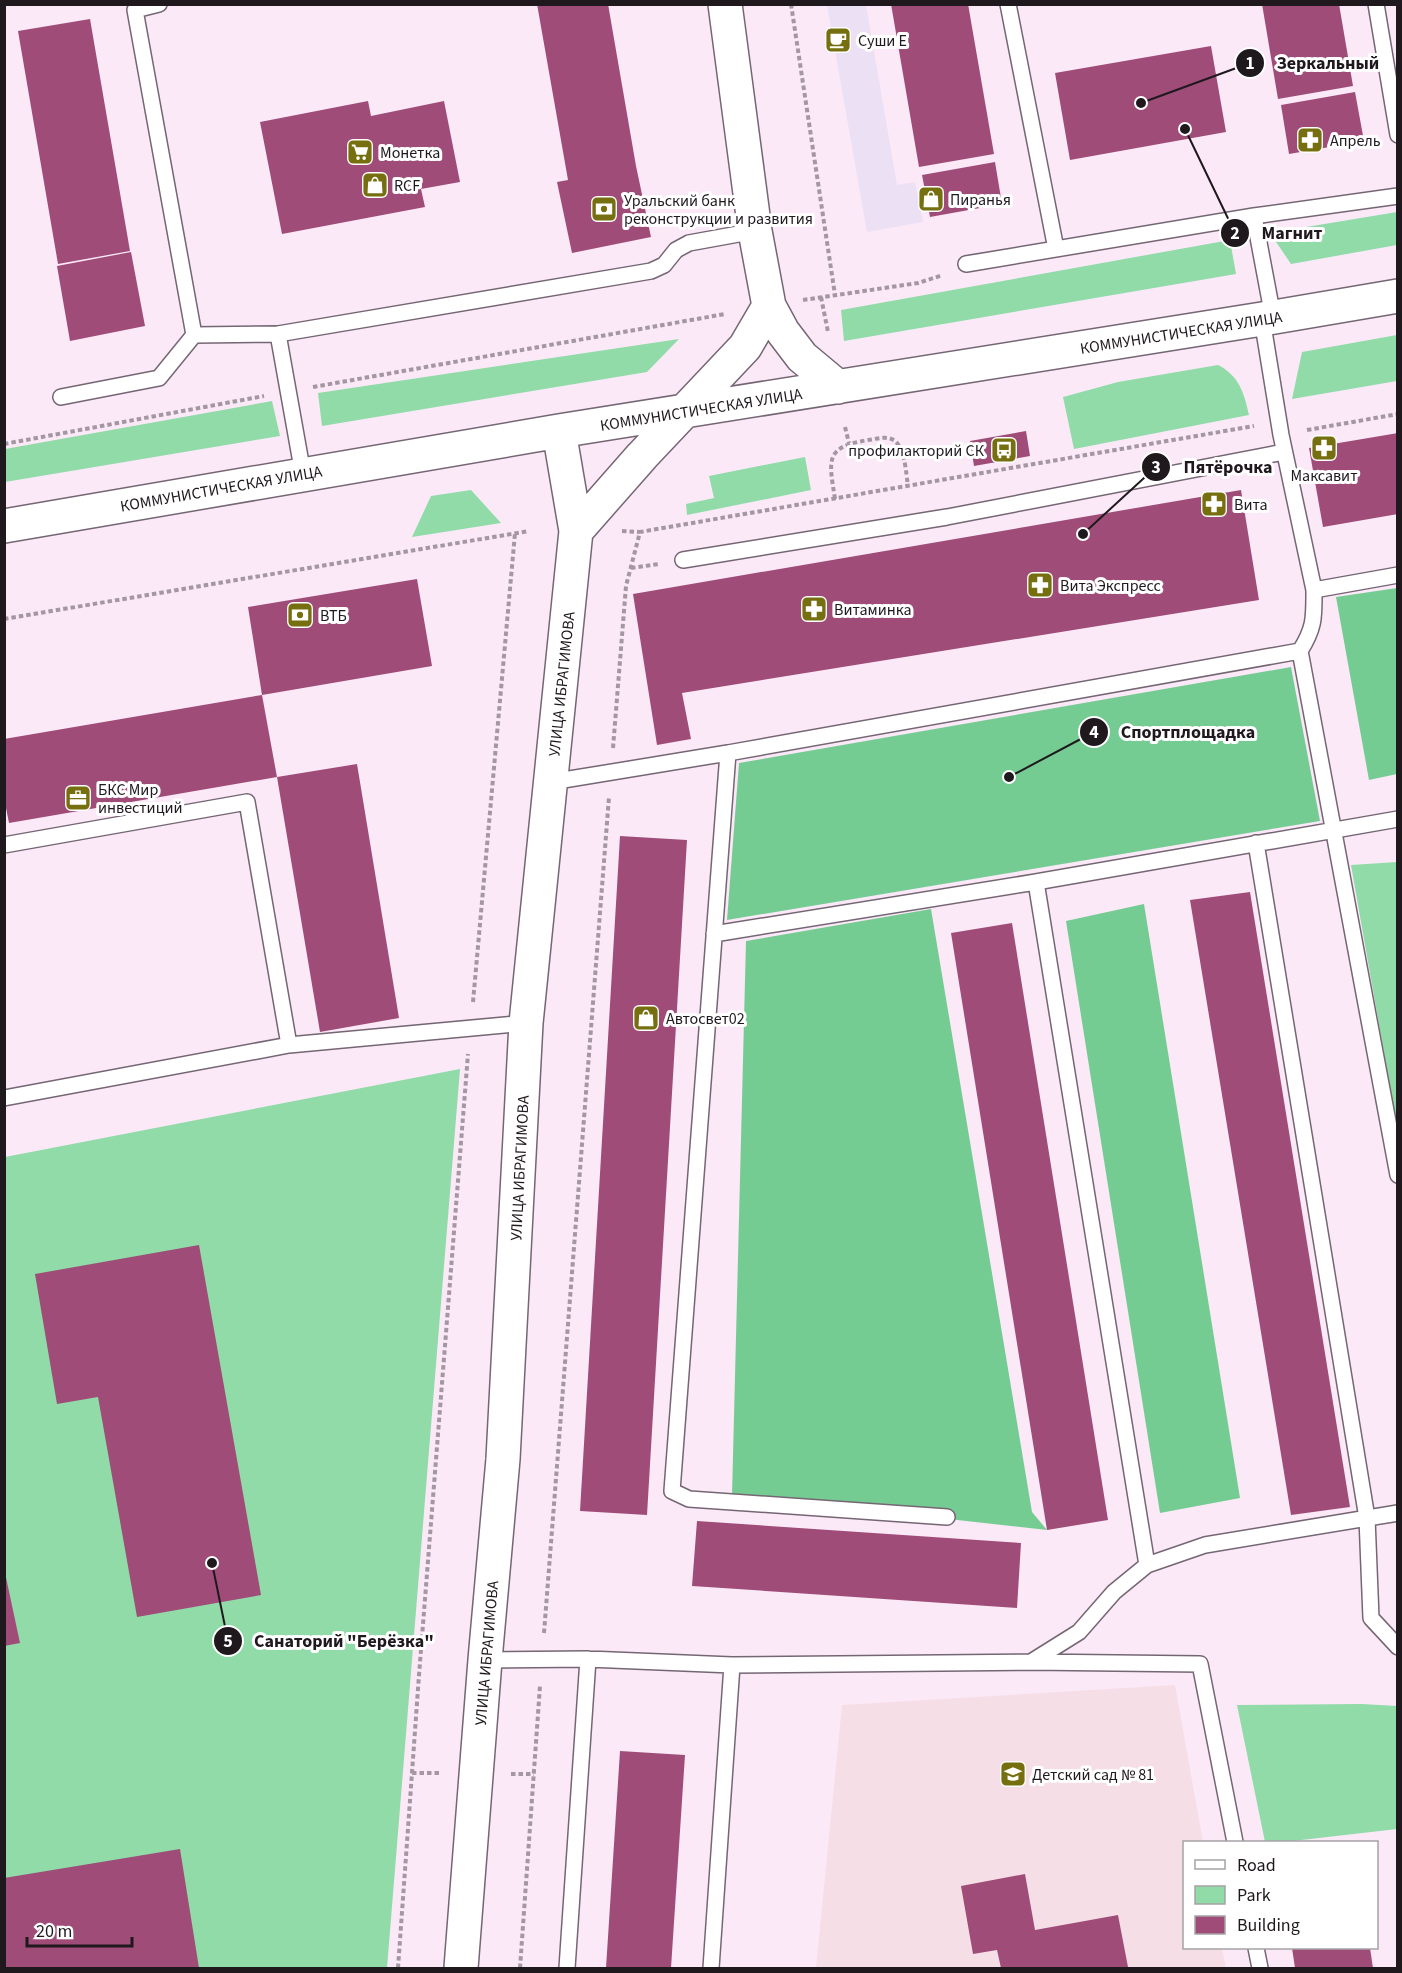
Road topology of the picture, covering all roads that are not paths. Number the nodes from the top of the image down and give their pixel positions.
1 (159, 4) edge
2 (725, 4) edge
3 (1008, 4) edge
4 (1376, 4) edge
5 (1398, 135) edge
6 (1398, 195) edge
7 (1254, 216) junction
8 (754, 231) junction
9 (1056, 249) junction
10 (966, 264) road end
11 (1398, 296) edge
12 (784, 304) junction
13 (1267, 318) junction
14 (278, 334) junction
15 (194, 335) junction
16 (838, 387) junction
17 (61, 397) dead end
18 (686, 412) junction
19 (559, 431) junction
20 (1284, 452) junction
21 (303, 474) junction
22 (4, 526) edge
23 (576, 531) junction
24 (683, 560) dead end
25 (1398, 575) edge
26 (1314, 590) junction
27 (1300, 651) junction
28 (728, 753) junction
29 (551, 782) junction
30 (1398, 819) edge
31 (1334, 830) junction
32 (1256, 843) junction
33 (4, 845) edge
34 (1036, 882) junction
35 (714, 934) junction
36 (526, 1023) junction
37 (289, 1045) junction
38 (4, 1098) edge
39 (1398, 1175) edge
40 (1398, 1513) edge
41 (947, 1517) dead end
42 (1367, 1518) junction
43 (1147, 1565) junction
44 (1398, 1647) edge
45 (588, 1659) junction
46 (485, 1660) junction
47 (1031, 1662) junction
48 (732, 1665) junction
49 (1235, 1841) edge
50 (1256, 1949) edge
51 (461, 1968) edge
52 (567, 1968) edge
53 (711, 1968) edge
54 (1260, 1968) edge

1 - 15 lane
2 - 8 main road
3 - 9 lane
4 - 5 lane
6 - 7 lane
7 - 9 lane
7 - 13 lane
8 - 12 main road
8 - 14 lane
9 - 10 lane
11 - 13 main road, КОММУНИСТИЧЕСКАЯ УЛИЦА
12 - 16 main road
12 - 18 main road
13 - 16 main road, КОММУНИСТИЧЕСКАЯ УЛИЦА
13 - 20 lane
14 - 15 lane
14 - 21 lane
15 - 17 lane
16 - 18 main road, КОММУНИСТИЧЕСКАЯ УЛИЦА
18 - 19 main road, КОММУНИСТИЧЕСКАЯ УЛИЦА
18 - 23 main road
19 - 21 main road, КОММУНИСТИЧЕСКАЯ УЛИЦА
19 - 23 main road, УЛИЦА ИБРАГИМОВА
20 - 24 lane
20 - 26 lane
21 - 22 main road, КОММУНИСТИЧЕСКАЯ УЛИЦА
23 - 29 main road, УЛИЦА ИБРАГИМОВА
25 - 26 lane
26 - 27 lane
27 - 28 lane
27 - 31 lane
28 - 29 lane
28 - 35 lane
29 - 36 main road, УЛИЦА ИБРАГИМОВА
30 - 31 lane
31 - 32 lane
31 - 39 lane
32 - 34 lane
32 - 42 lane
33 - 37 lane
34 - 35 lane
34 - 43 lane
35 - 41 lane
36 - 37 lane
36 - 46 main road, УЛИЦА ИБРАГИМОВА
37 - 38 lane
40 - 42 lane
42 - 43 lane
42 - 44 lane
43 - 47 lane
45 - 46 lane
45 - 48 lane
45 - 52 lane
46 - 51 main road, УЛИЦА ИБРАГИМОВА
47 - 48 lane
47 - 49 lane
48 - 53 lane
50 - 54 lane

